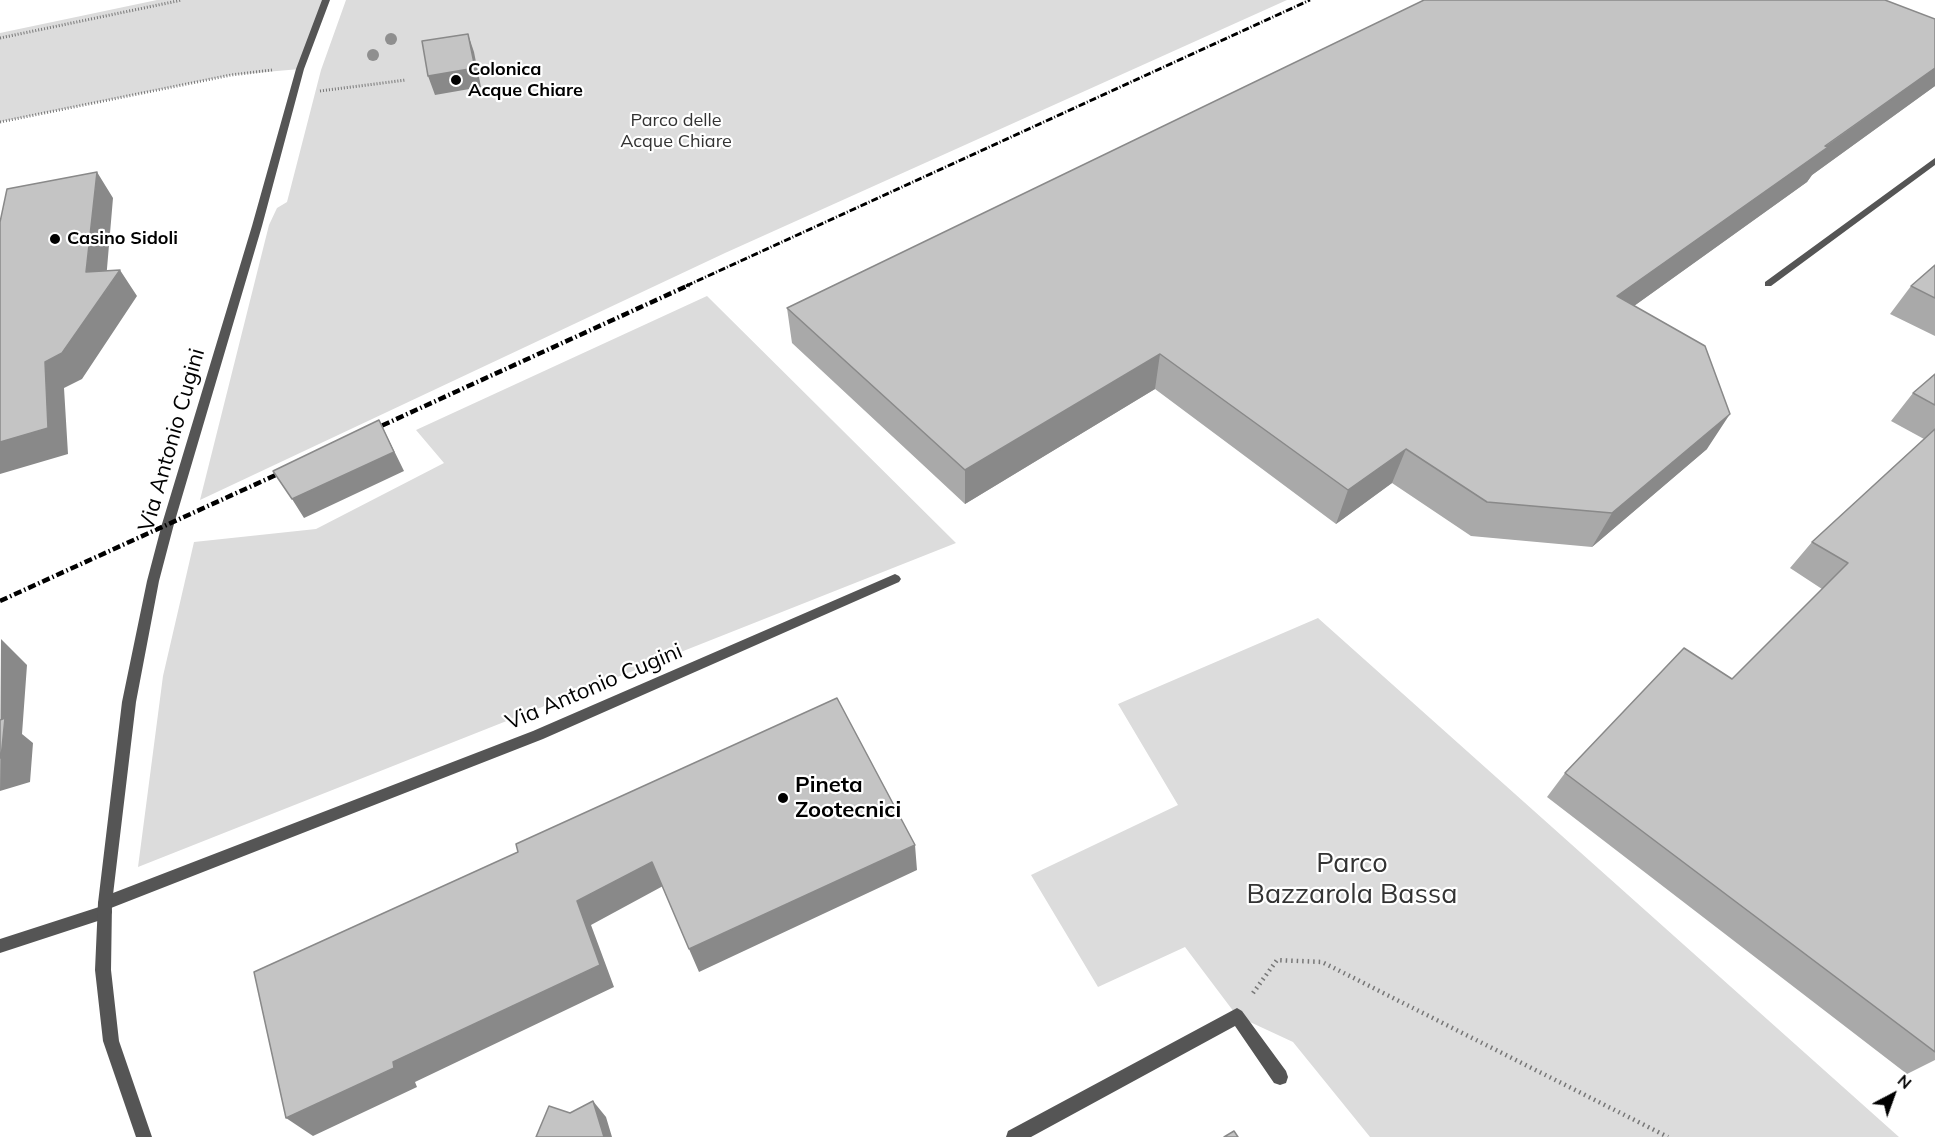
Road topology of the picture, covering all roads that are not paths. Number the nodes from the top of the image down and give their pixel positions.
1 (326, 0) edge
2 (1935, 161) edge
3 (1767, 284) dead end
4 (895, 579) dead end
5 (105, 907) junction
6 (0, 946) edge
7 (1280, 1077) dead end
8 (144, 1137) edge
9 (1014, 1137) edge

1 - 5 street, Via Antonio Cugini
2 - 3 street
4 - 5 street, Via Antonio Cugini
5 - 6 street
5 - 8 street, Via Antonio Cugini
7 - 9 street

